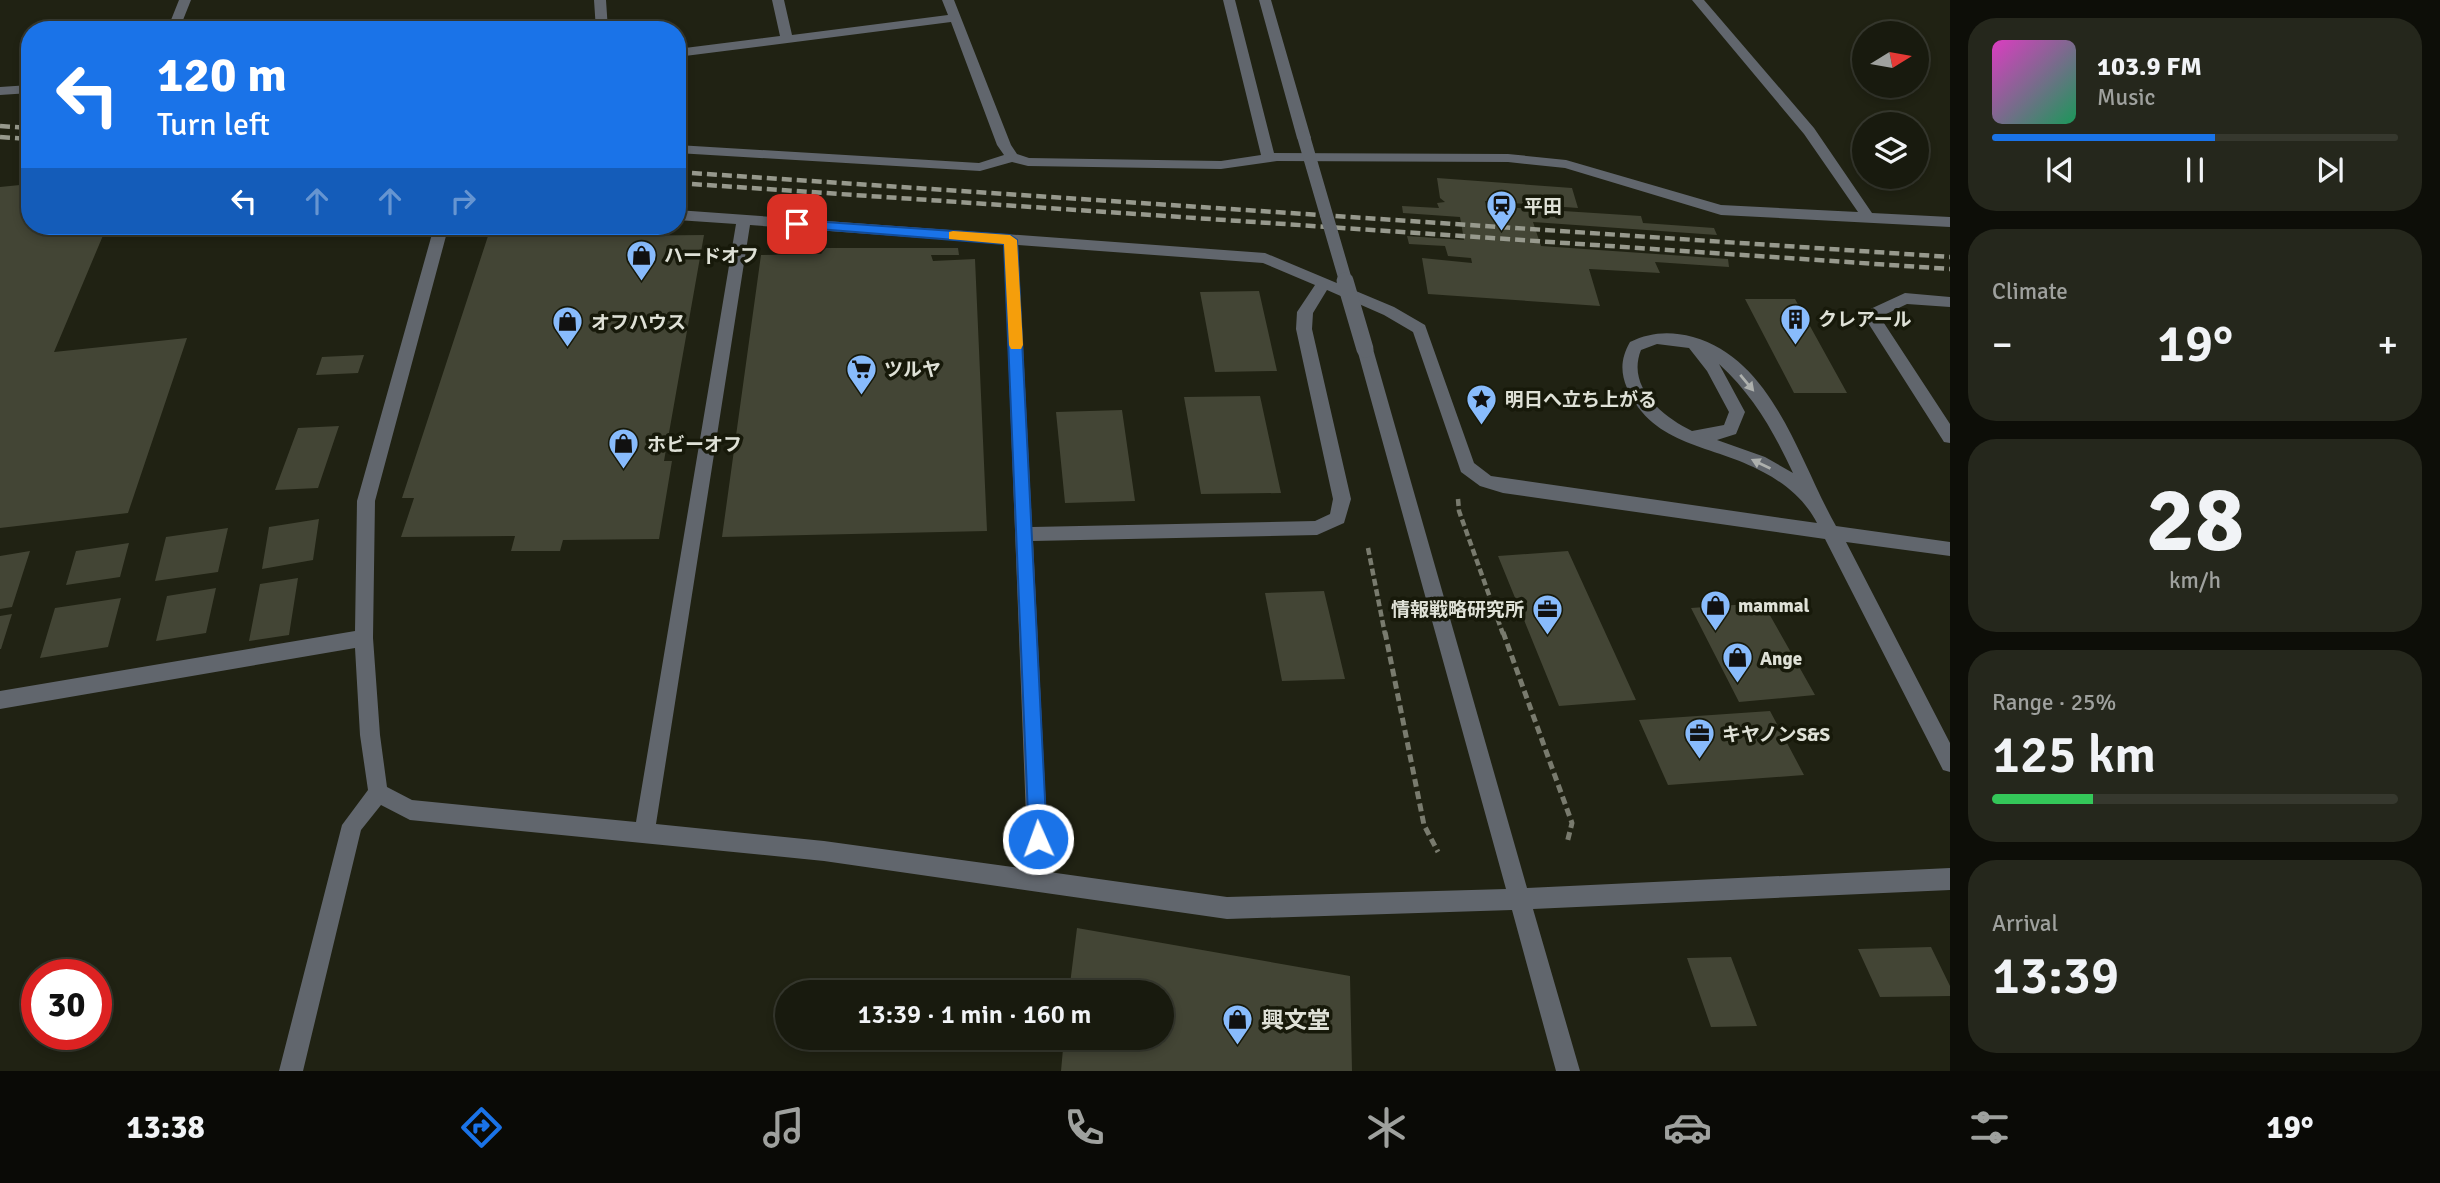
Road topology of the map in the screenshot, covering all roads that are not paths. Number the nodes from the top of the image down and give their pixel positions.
1 (185, 0) edge
2 (600, 0) edge
3 (778, 0) edge
4 (948, 0) edge
5 (1229, 0) edge
6 (1265, 0) edge
7 (1698, 0) edge
8 (955, 18) junction
9 (177, 21) edge
10 (601, 21) edge
11 (787, 39) junction
12 (686, 52) edge
13 (21, 90) edge
14 (0, 91) edge
15 (686, 150) edge
16 (1012, 157) junction
17 (1269, 158) junction
18 (686, 216) edge
19 (1867, 216) junction
20 (744, 220) junction
21 (1950, 222) edge
22 (439, 235) edge
23 (1010, 240) junction
24 (1324, 283) junction
25 (1950, 302) edge
26 (1687, 342) junction
27 (1688, 436) junction
28 (1950, 438) edge
29 (1816, 504) junction
30 (1832, 533) junction
31 (1026, 534) junction
32 (1950, 549) edge
33 (364, 638) junction
34 (0, 700) edge
35 (1950, 763) edge
36 (378, 793) junction
37 (644, 835) junction
38 (1950, 879) edge
39 (1040, 881) junction
40 (1517, 899) junction
41 (291, 1071) edge
42 (1568, 1071) edge

1 - 9 street
2 - 10 street
3 - 11 street
4 - 8 street
5 - 17 street
6 - 40 street, bridge
7 - 19 street
8 - 11 street
8 - 16 street
11 - 12 street
13 - 14 street
15 - 16 street
16 - 17 street
17 - 19 street
18 - 20 street
19 - 21 street
20 - 23 street
20 - 37 street
22 - 33 street
23 - 24 street
23 - 31 street
24 - 30 street
24 - 31 street
25 - 28 street
26 - 27 street
26 - 27 street
26 -> 29 street
29 -> 27 street
29 - 30 street
30 - 32 street
30 - 35 street
31 - 39 street
33 - 34 street
33 - 36 street
36 - 37 street
36 - 41 street
37 - 39 street
38 - 40 street
39 - 40 street
40 - 42 street

